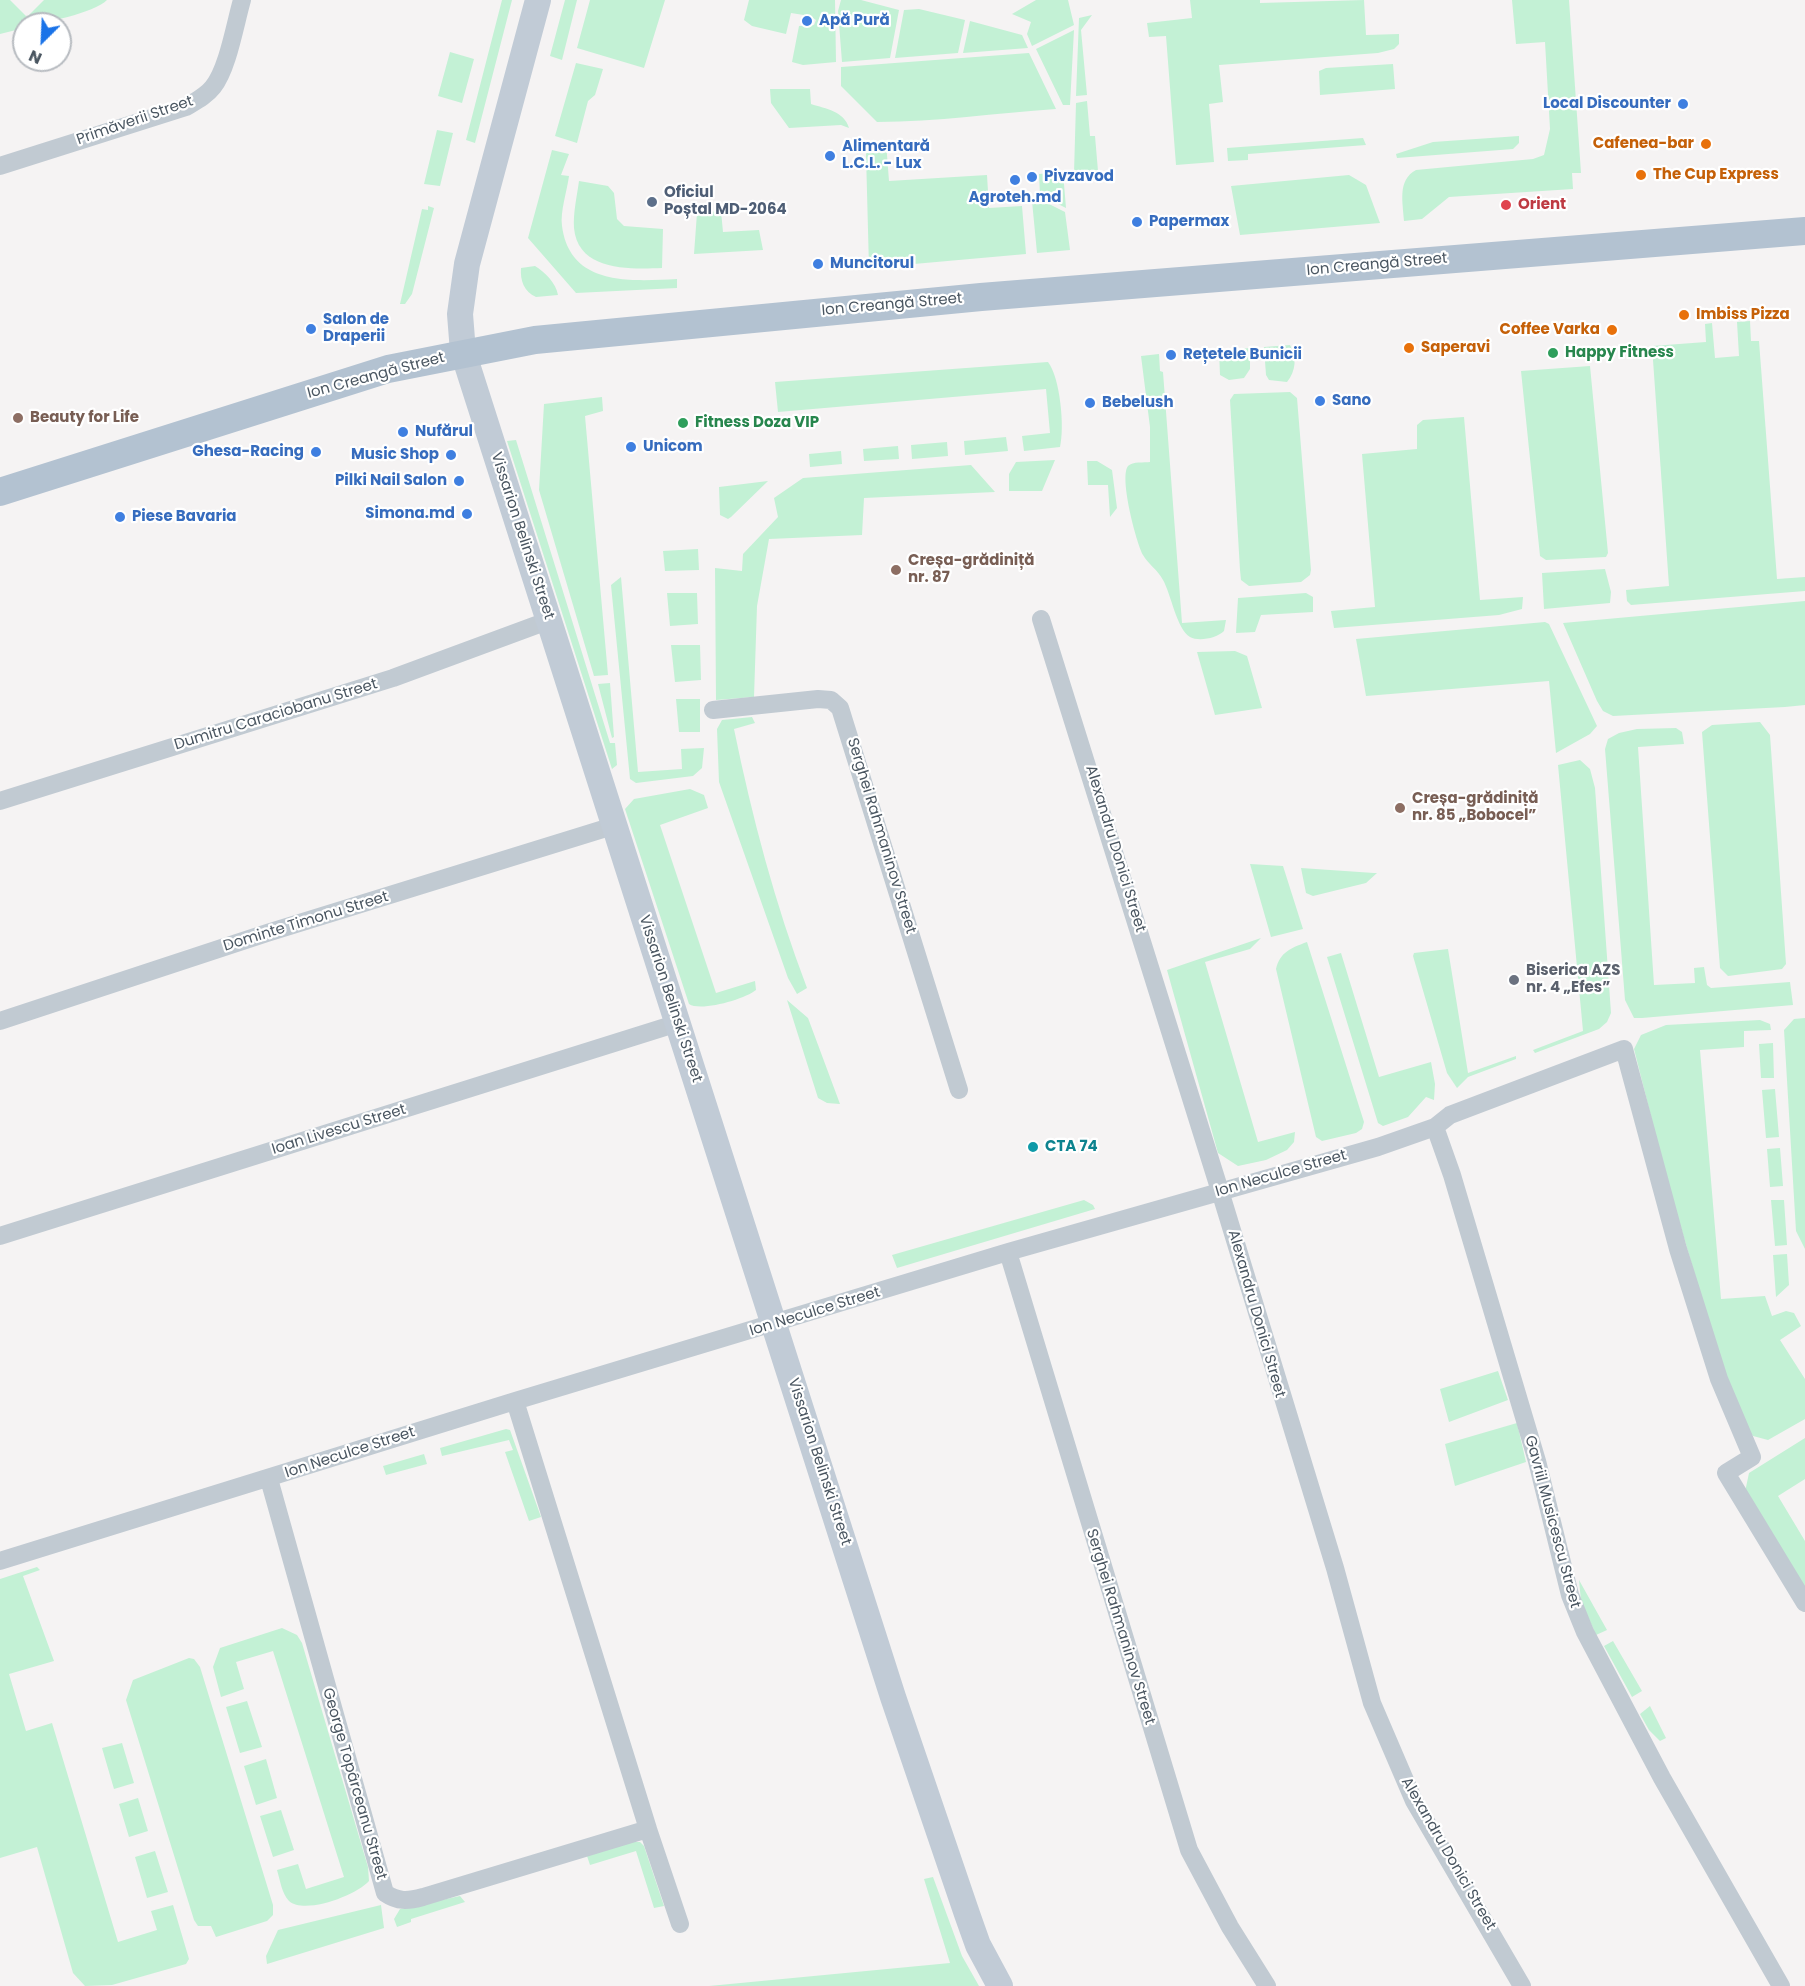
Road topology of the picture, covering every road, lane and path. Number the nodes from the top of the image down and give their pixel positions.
1 (242, 0) edge
2 (538, 0) edge
3 (0, 166) edge
4 (1805, 231) edge
5 (463, 352) junction
6 (0, 492) edge
7 (1041, 619) dead end
8 (550, 620) junction
9 (713, 710) dead end
10 (0, 801) edge
11 (614, 826) junction
12 (0, 1021) edge
13 (678, 1023) junction
14 (959, 1090) dead end
15 (1435, 1127) junction
16 (1220, 1191) junction
17 (0, 1236) edge
18 (1008, 1252) junction
19 (774, 1324) junction
20 (515, 1401) junction
21 (269, 1479) junction
22 (0, 1561) edge
23 (1805, 1603) edge
24 (648, 1828) junction
25 (680, 1924) dead end
26 (1000, 1986) edge
27 (1268, 1986) edge
28 (1522, 1986) edge
29 (1782, 1986) edge

1 - 3 street, Primăverii Street
2 - 5 main road, Vissarion Belinski Street
4 - 5 main road, Ion Creangă Street
5 - 6 main road, Ion Creangă Street
5 - 8 main road, Vissarion Belinski Street
7 - 16 street, Alexandru Donici Street
8 - 10 street, Dumitru Caraciobanu Street
8 - 11 main road, Vissarion Belinski Street
9 - 14 street, Serghei Rahmaninov Street
11 - 12 street, Dominte Timonu Street
11 - 13 main road, Vissarion Belinski Street
13 - 17 street, Ioan Livescu Street
13 - 19 main road, Vissarion Belinski Street
15 - 16 street, Ion Neculce Street
15 - 23 street, Ion Neculce Street
15 - 29 street, Gavriil Musicescu Street
16 - 18 street, Ion Neculce Street
16 - 28 street, Alexandru Donici Street
18 - 19 street, Ion Neculce Street
18 - 27 street, Serghei Rahmaninov Street
19 - 20 street, Ion Neculce Street
19 - 26 main road, Vissarion Belinski Street
20 - 21 street, Ion Neculce Street
20 - 24 street
21 - 22 street, Ion Neculce Street
21 - 24 street, George Topârceanu Street
24 - 25 street

